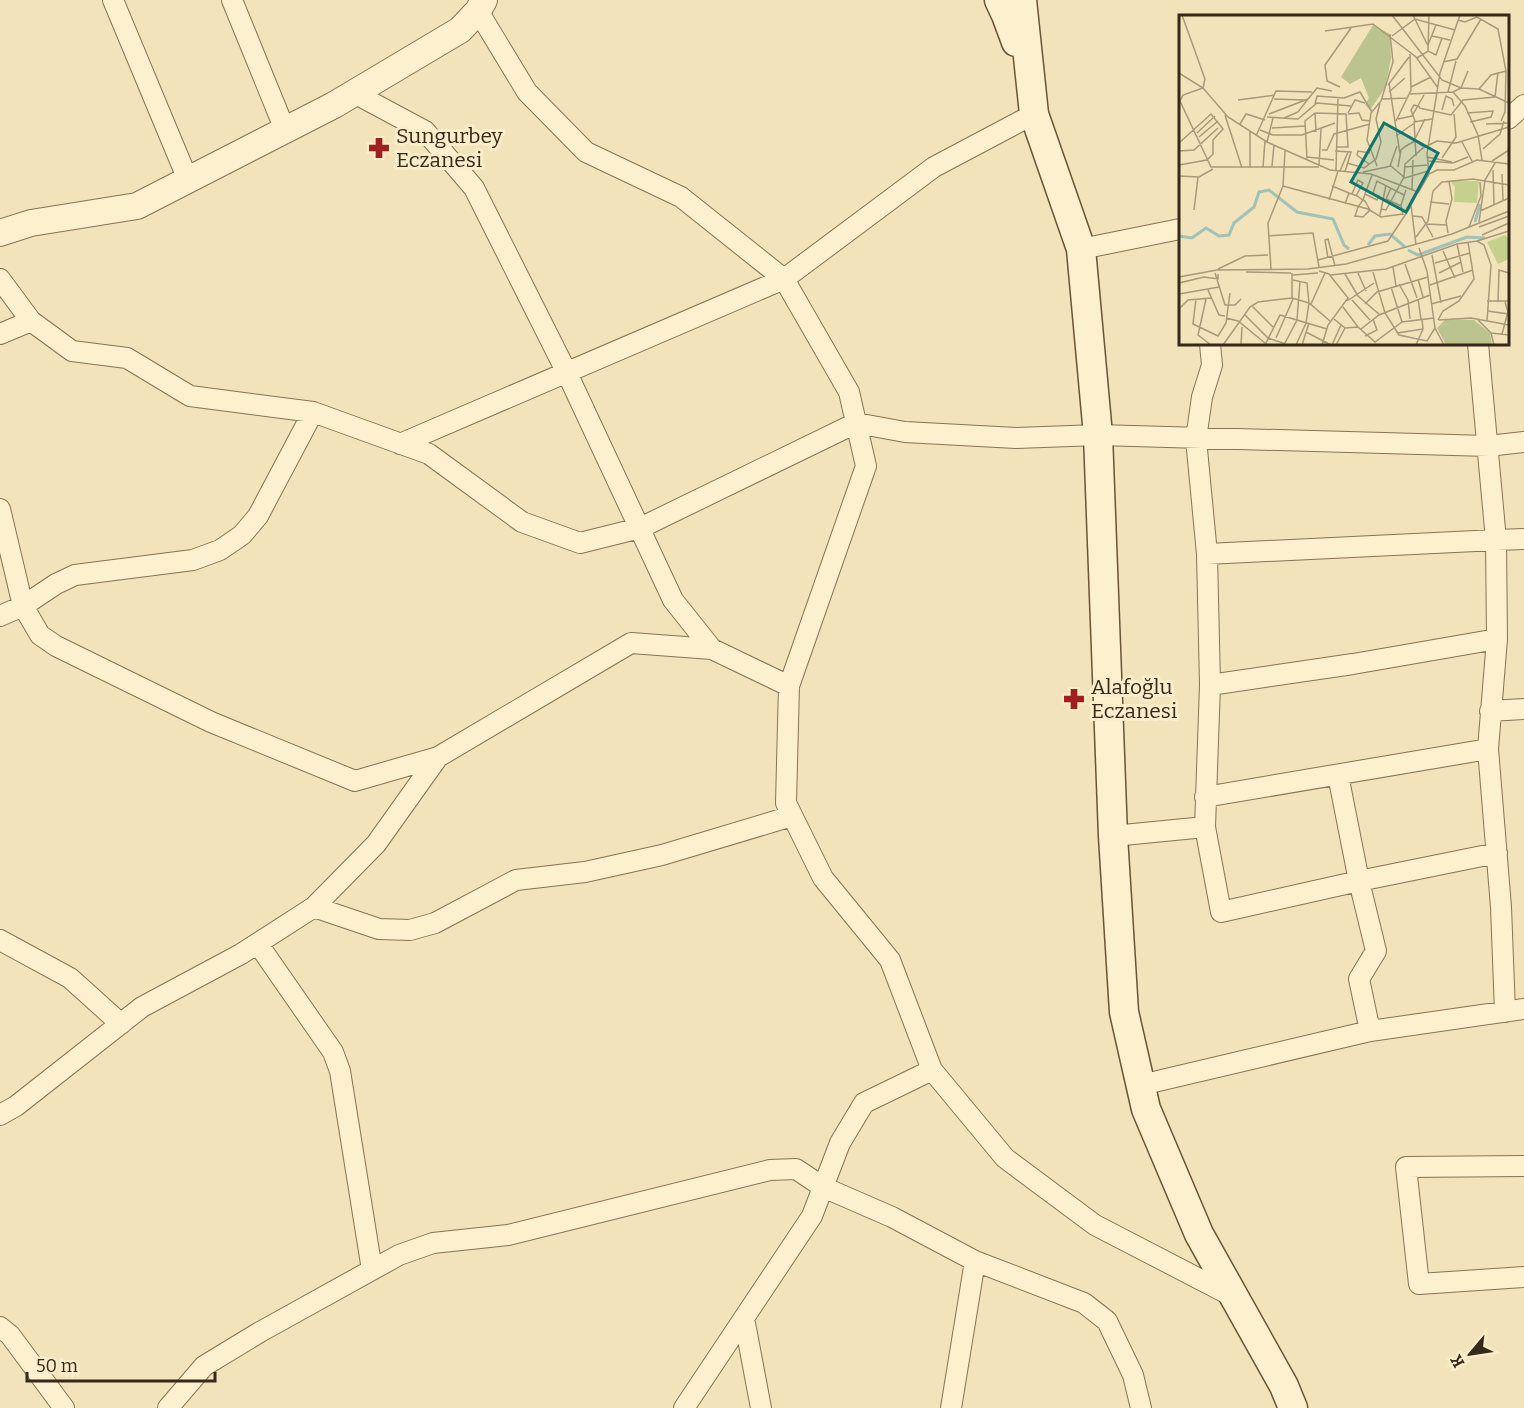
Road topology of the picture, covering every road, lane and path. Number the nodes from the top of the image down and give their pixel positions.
1 (113, 0) edge
2 (232, 0) edge
3 (999, 0) edge
4 (1022, 0) edge
5 (481, 6) edge
6 (1030, 84) junction
7 (354, 93) junction
8 (1524, 105) edge
9 (1034, 114) junction
10 (1509, 118) edge
11 (285, 130) junction
12 (188, 180) junction
13 (1179, 229) edge
14 (0, 233) edge
15 (1081, 249) junction
16 (0, 279) edge
17 (784, 279) junction
18 (31, 321) junction
19 (0, 334) edge
20 (1210, 345) edge
21 (1478, 345) edge
22 (567, 373) junction
23 (314, 412) junction
24 (856, 423) junction
25 (1098, 435) junction
26 (1196, 439) junction
27 (1524, 442) edge
28 (400, 444) junction
29 (1488, 446) junction
30 (0, 509) edge
31 (640, 528) junction
32 (1524, 539) edge
33 (1496, 540) junction
34 (1207, 554) junction
35 (23, 606) junction
36 (0, 616) edge
37 (1497, 639) junction
38 (712, 650) junction
39 (1210, 685) junction
40 (789, 686) junction
41 (1524, 709) edge
42 (1490, 711) junction
43 (1488, 749) junction
44 (438, 757) junction
45 (1338, 775) junction
46 (1205, 797) junction
47 (792, 816) junction
48 (1205, 827) junction
49 (1113, 836) junction
50 (1497, 853) junction
51 (1359, 881) junction
52 (314, 907) junction
53 (0, 940) edge
54 (258, 944) junction
55 (1515, 1011) edge
56 (121, 1024) junction
57 (1370, 1031) junction
58 (932, 1070) junction
59 (1141, 1085) junction
60 (0, 1115) edge
61 (1524, 1166) edge
62 (823, 1187) junction
63 (975, 1261) junction
64 (372, 1270) junction
65 (1524, 1277) edge
66 (1234, 1297) junction
67 (744, 1318) junction
68 (3, 1335) edge
69 (64, 1408) edge
70 (168, 1408) edge
71 (684, 1408) edge
72 (761, 1408) edge
73 (951, 1408) edge
74 (1141, 1408) edge
75 (1293, 1408) edge

1 - 12 street
2 - 11 street
3 - 6 main road
4 - 6 main road
5 - 7 street
5 - 17 street
6 - 9 main road
7 - 11 street
7 - 22 street
8 - 10 street
9 - 15 main road
9 - 17 street
11 - 12 street
12 - 14 street
13 - 15 street
15 - 25 main road
16 - 18 street
17 - 22 street
17 - 24 street
18 - 19 street
18 - 23 street
20 - 26 street
21 - 29 street
22 - 28 street
22 - 31 street
23 - 28 street
23 - 35 street
24 - 25 street
24 - 31 street
24 - 40 street
25 - 26 street
25 - 49 main road
26 - 29 street
26 - 34 street
27 - 29 street
28 - 31 street
29 - 33 street
30 - 35 street
31 - 38 street
32 - 33 street
33 - 34 street
33 - 37 street
34 - 39 street
35 - 36 street
35 - 44 street
37 - 39 street
37 - 42 street
38 - 40 street
38 - 44 street
39 - 46 street
40 - 47 street
41 - 42 street
42 - 43 street
43 - 45 street
43 - 50 street
44 - 52 street
45 - 46 street
45 - 51 street
46 - 48 street
47 - 52 street
47 - 58 street
48 - 49 street
48 - 51 street
49 - 59 main road
50 - 51 street
50 - 55 street
51 - 57 street
52 - 54 street
53 - 56 street
54 - 56 street
54 - 64 street
55 - 57 street
56 - 60 street
57 - 59 street
58 - 62 street
58 - 66 street
59 - 66 main road
61 - 65 street
62 - 63 street
62 - 64 street
62 - 67 street
63 - 73 street
63 - 74 street
64 - 70 street
66 - 75 main road
67 - 71 street
67 - 72 street
68 - 69 street

